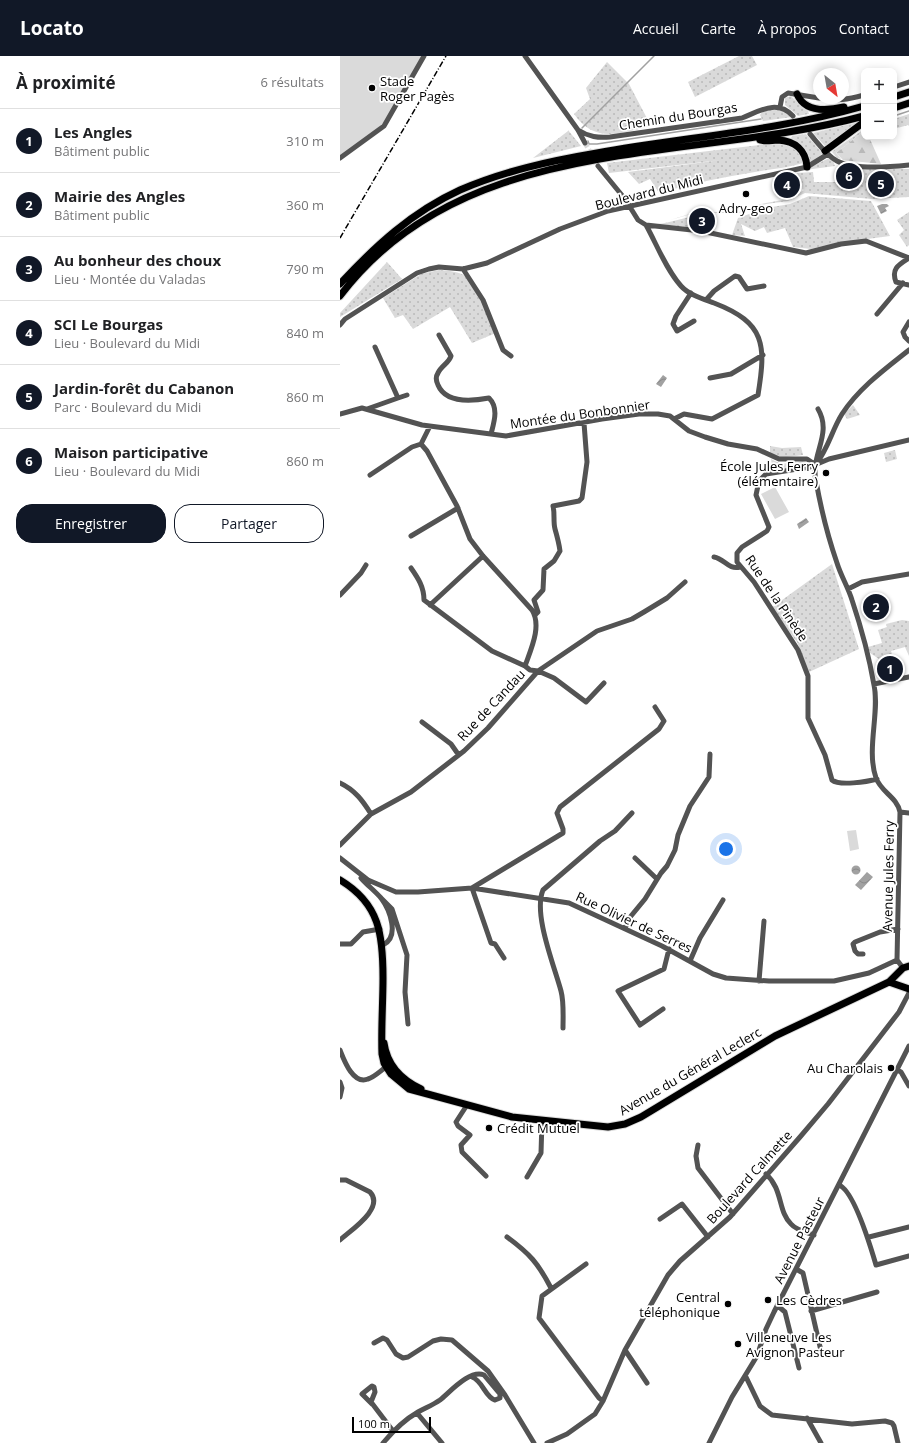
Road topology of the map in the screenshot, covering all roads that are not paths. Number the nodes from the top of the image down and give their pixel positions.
1 (424, 56) edge
2 (525, 56) edge
3 (909, 82) edge
4 (897, 86) edge
5 (797, 94) junction
6 (861, 96) edge
7 (813, 97) edge
8 (849, 99) edge
9 (909, 103) edge
10 (861, 104) edge
11 (780, 107) junction
12 (861, 107) edge
13 (897, 107) edge
14 (793, 116) dead end
15 (861, 117) edge
16 (861, 124) edge
17 (578, 130) junction
18 (810, 134) dead end
19 (754, 138) junction
20 (585, 143) tunnel mouth
21 (826, 152) junction
22 (340, 158) edge
23 (909, 165) edge
24 (598, 166) dead end
25 (807, 167) junction
26 (629, 206) junction
27 (646, 225) junction
28 (909, 258) edge
29 (463, 269) junction
30 (903, 283) junction
31 (340, 284) edge
32 (909, 285) edge
33 (764, 286) dead end
34 (691, 293) junction
35 (340, 296) edge
36 (706, 300) junction
37 (877, 314) dead end
38 (694, 321) dead end
39 (909, 322) edge
40 (340, 325) edge
41 (439, 335) dead end
42 (909, 341) edge
43 (375, 347) dead end
44 (909, 350) edge
45 (763, 354) junction
46 (511, 356) dead end
47 (710, 378) dead end
48 (407, 395) dead end
49 (398, 398) junction
50 (367, 409) junction
51 (818, 409) dead end
52 (340, 414) edge
53 (674, 419) junction
54 (584, 423) junction
55 (430, 426) junction
56 (492, 434) junction
57 (909, 440) edge
58 (421, 444) junction
59 (816, 464) junction
60 (370, 475) dead end
61 (458, 508) junction
62 (411, 536) dead end
63 (483, 556) junction
64 (714, 557) dead end
65 (366, 565) dead end
66 (740, 567) junction
67 (411, 568) dead end
68 (909, 574) edge
69 (685, 582) dead end
70 (848, 589) junction
71 (340, 595) edge
72 (430, 605) junction
73 (535, 615) junction
74 (525, 666) junction
75 (538, 671) junction
76 (909, 677) edge
77 (604, 683) dead end
78 (874, 684) junction
79 (655, 707) dead end
80 (422, 722) dead end
81 (458, 754) junction
82 (710, 754) dead end
83 (876, 779) junction
84 (340, 783) edge
85 (900, 812) junction
86 (632, 813) dead end
87 (909, 813) edge
88 (371, 814) junction
89 (340, 845) edge
90 (340, 858) edge
91 (634, 858) dead end
92 (354, 869) junction
93 (657, 879) junction
94 (340, 880) edge
95 (472, 888) junction
96 (381, 898) junction
97 (540, 898) junction
98 (723, 900) dead end
99 (764, 921) dead end
100 (625, 928) junction
101 (380, 929) junction
102 (898, 929) junction
103 (340, 944) edge
104 (383, 945) junction
105 (669, 949) junction
106 (863, 954) dead end
107 (504, 958) dead end
108 (897, 960) junction
109 (690, 961) junction
110 (906, 967) edge
111 (898, 975) junction
112 (758, 981) junction
113 (889, 982) junction
114 (900, 986) junction
115 (909, 989) edge
116 (909, 993) edge
117 (663, 1009) dead end
118 (408, 1024) dead end
119 (563, 1028) dead end
120 (909, 1046) edge
121 (340, 1052) edge
122 (388, 1065) junction
123 (897, 1070) junction
124 (340, 1082) edge
125 (909, 1086) edge
126 (340, 1097) edge
127 (467, 1105) junction
128 (542, 1121) junction
129 (698, 1145) dead end
130 (766, 1174) junction
131 (486, 1176) dead end
132 (527, 1177) dead end
133 (340, 1180) edge
134 (839, 1184) junction
135 (733, 1214) junction
136 (660, 1219) dead end
137 (909, 1227) edge
138 (814, 1235) junction
139 (507, 1237) dead end
140 (708, 1237) junction
141 (869, 1238) junction
142 (340, 1240) edge
143 (909, 1256) edge
144 (586, 1264) dead end
145 (796, 1269) junction
146 (551, 1288) junction
147 (877, 1292) dead end
148 (778, 1306) junction
149 (811, 1311) junction
150 (374, 1343) dead end
151 (625, 1350) junction
152 (821, 1351) dead end
153 (799, 1368) dead end
154 (472, 1377) junction
155 (746, 1377) junction
156 (647, 1383) dead end
157 (604, 1401) junction
158 (372, 1404) dead end
159 (417, 1412) junction
160 (807, 1418) junction
161 (393, 1431) junction
162 (383, 1443) edge
163 (442, 1443) edge
164 (534, 1443) edge
165 (547, 1443) edge
166 (709, 1443) edge
167 (821, 1443) edge
168 (898, 1443) edge

1 - 22 street
2 - 17 street
3 - 4 street
5 - 7 street
5 - 10 main road
5 - 11 street
6 - 8 street
9 - 13 main road
11 - 14 street
11 - 17 street, Chemin du Bourgas
12 - 31 main road
15 - 19 main road
16 - 21 main road
17 - 20 street
18 - 21 street
19 - 25 main road
19 - 35 main road
21 - 23 street
21 - 25 street, Boulevard du Midi
24 - 26 street
25 - 26 street, Boulevard du Midi
26 - 27 street
26 - 29 street, Boulevard du Midi
27 - 28 street
27 - 34 street
28 - 30 street
29 - 40 street, Boulevard du Midi
29 - 46 street
30 - 32 street
30 - 37 street
33 - 36 street
34 - 36 street
34 - 38 street
36 - 45 street
39 - 42 street
41 - 56 street
43 - 49 street
44 - 59 street
45 - 47 street
45 - 53 street
48 - 49 street
49 - 50 street
50 - 52 street, Montée du Bonbonnier
50 - 55 street, Montée du Bonbonnier
51 - 59 street
53 - 54 street, Montée du Bonbonnier
53 - 59 street, Montée du Bonbonnier
54 - 56 street, Montée du Bonbonnier
54 - 73 street, Rue de Candau
55 - 56 street, Montée du Bonbonnier
55 - 58 street
57 - 59 street
58 - 60 street
58 - 61 street
59 - 66 street, Rue de la Pinède
59 - 70 street
61 - 62 street
61 - 63 street
63 - 72 street
63 - 73 street
64 - 66 street
65 - 71 street
66 - 83 street, Rue de la Pinède
67 - 72 street
68 - 70 street
69 - 75 street
70 - 78 street
72 - 74 street
73 - 74 street, Rue de Candau
74 - 75 street, Rue de Candau
75 - 77 street
75 - 81 street, Rue de Candau
76 - 78 street
78 - 83 street
79 - 95 street
80 - 81 street
81 - 88 street, Rue de Candau
82 - 93 street
83 - 85 street, Avenue Jules Ferry
84 - 88 street
85 - 87 street
85 - 102 street, Avenue Jules Ferry
86 - 97 street
88 - 89 street, Rue de Candau
90 - 92 street, Rue Olivier de Serres
91 - 93 street
92 - 95 street, Rue Olivier de Serres
92 - 96 street
93 - 100 street
94 - 101 main road
95 - 97 street, Rue Olivier de Serres
95 - 107 street
96 - 104 street
96 - 118 street
97 - 100 street, Rue Olivier de Serres
97 - 119 street
98 - 109 street
99 - 112 street
100 - 105 street, Rue Olivier de Serres
101 - 103 street
101 - 104 main road
102 - 106 street
102 - 108 street, Avenue Jules Ferry
104 - 122 main road
105 - 109 street, Rue Olivier de Serres
105 - 117 street
108 - 110 street
108 - 112 street, Rue Olivier de Serres
109 - 112 street, Rue Olivier de Serres
110 - 111 main road, Avenue du Général Leclerc
111 - 113 main road, Avenue du Général Leclerc
111 - 114 main road
113 - 114 main road
113 - 128 main road, Avenue du Général Leclerc
114 - 115 main road
116 - 130 street, Boulevard Calmette
120 - 123 street, Avenue Pasteur
121 - 122 street
122 - 127 main road, Avenue du Général Leclerc
123 - 125 street
123 - 134 street, Avenue Pasteur
124 - 126 street
127 - 128 main road, Avenue du Général Leclerc
127 - 131 street
128 - 132 street
129 - 135 street
130 - 135 street, Boulevard Calmette
130 - 138 street
133 - 142 street
134 - 138 street, Avenue Pasteur
134 - 141 street
135 - 140 street, Boulevard Calmette
136 - 140 street
137 - 141 street
138 - 145 street, Avenue Pasteur
139 - 146 street
140 - 151 street, Boulevard Calmette
141 - 143 street
144 - 146 street
145 - 148 street, Avenue Pasteur
145 - 149 street
146 - 157 street
147 - 149 street
148 - 153 street
148 - 155 street, Avenue Pasteur
149 - 152 street
150 - 164 street
151 - 156 street
151 - 157 street, Boulevard Calmette
154 - 154 street
154 - 159 street
155 - 160 street
155 - 166 street, Avenue Pasteur
157 - 165 street, Boulevard Calmette
158 - 161 street
159 - 161 street
159 - 163 street
160 - 167 street
160 - 168 street
161 - 162 street

